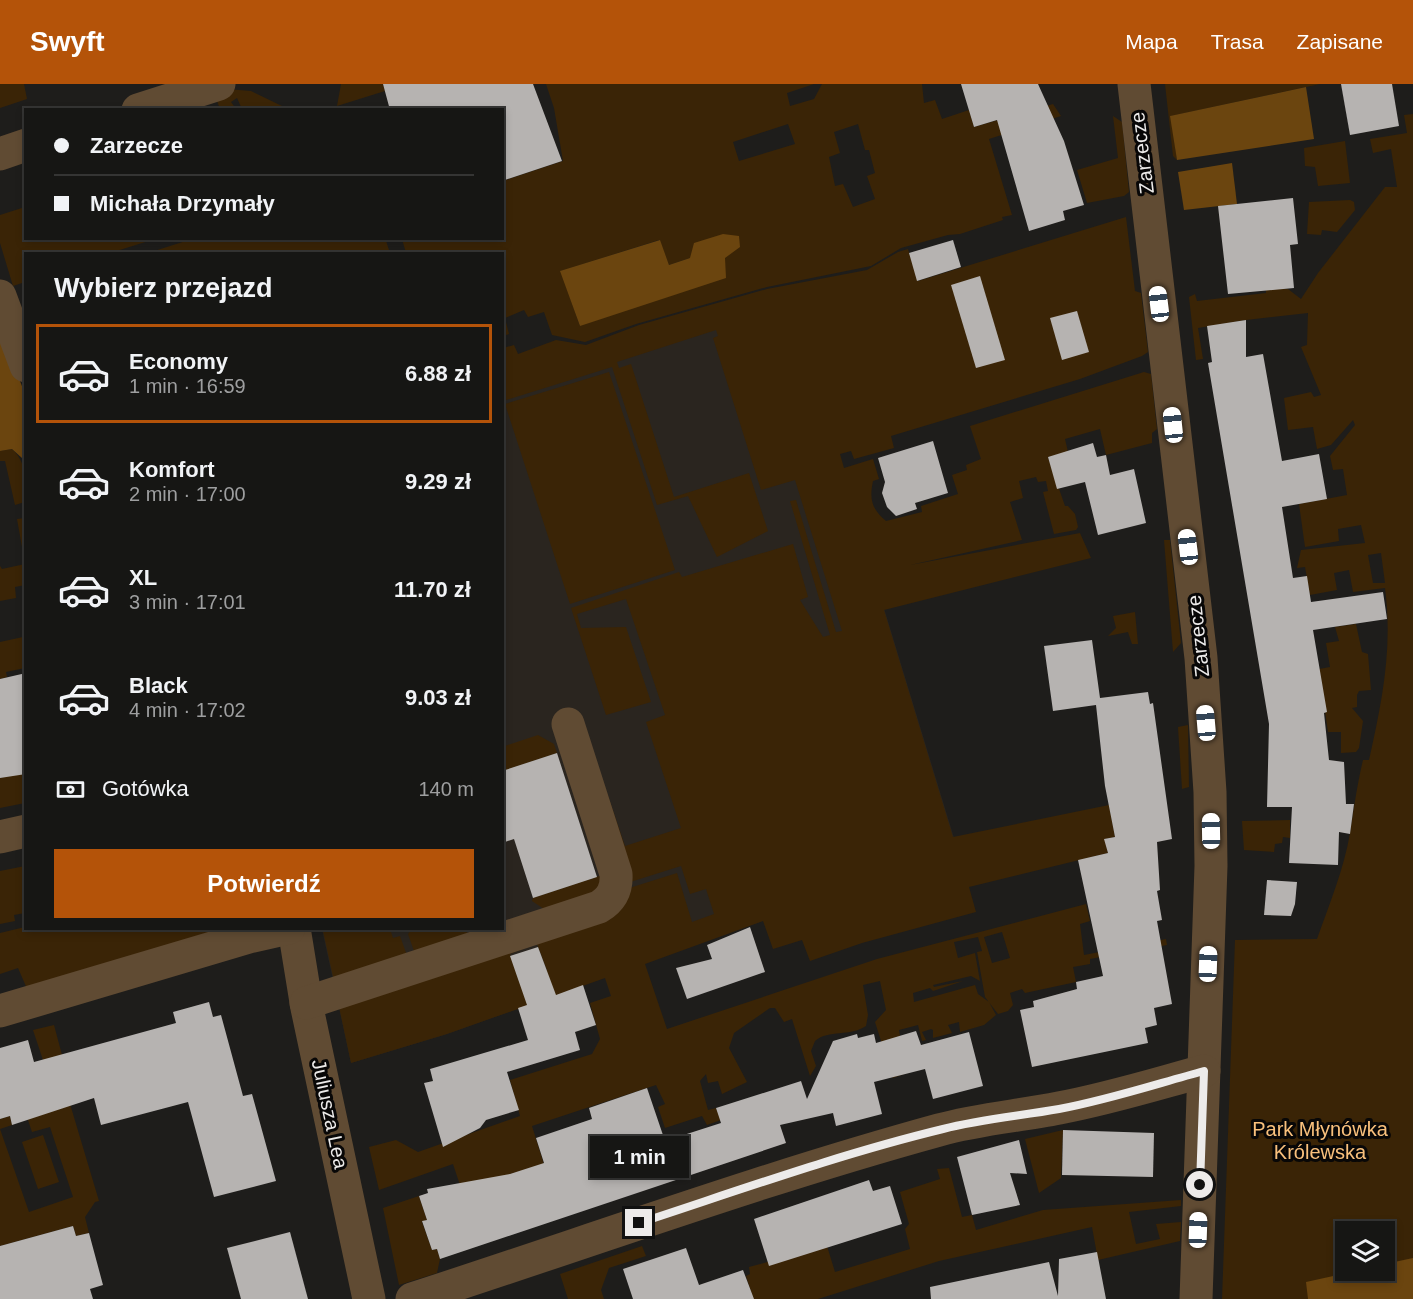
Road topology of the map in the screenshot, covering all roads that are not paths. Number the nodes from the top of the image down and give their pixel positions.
1 (219, 84) edge
2 (1134, 84) edge
3 (144, 108) edge
4 (24, 147) edge
5 (0, 154) edge
6 (0, 296) edge
7 (24, 361) edge
8 (568, 724) dead end
9 (24, 831) edge
10 (0, 837) edge
11 (280, 930) edge
12 (294, 930) edge
13 (306, 1003) junction
14 (0, 1011) edge
15 (1204, 1071) junction
16 (369, 1299) edge
17 (412, 1299) edge
18 (1196, 1299) edge

1 - 3 street
2 - 15 street, Zarzecze
4 - 5 street
6 - 7 street
8 - 13 street
9 - 10 street
11 - 14 street
12 - 13 street, Juliusza Lea
13 - 16 street, Juliusza Lea
15 - 17 street
15 - 18 street, Zarzecze

